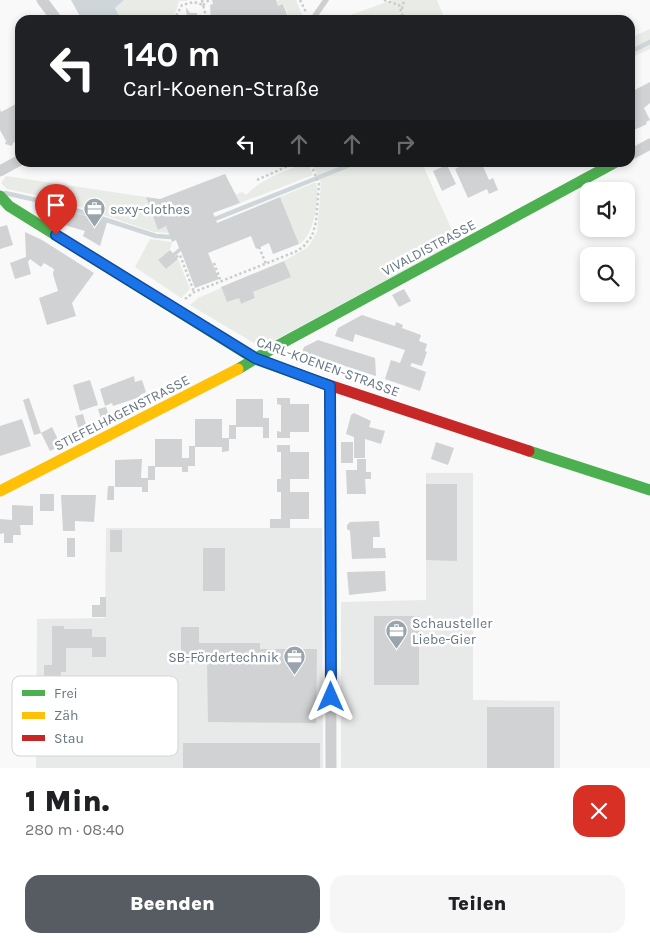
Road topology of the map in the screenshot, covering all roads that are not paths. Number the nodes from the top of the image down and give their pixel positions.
1 (42, 0) edge
2 (326, 0) edge
3 (53, 15) edge
4 (316, 15) edge
5 (650, 144) edge
6 (635, 152) edge
7 (15, 163) edge
8 (607, 167) edge
9 (0, 171) edge
10 (3, 202) edge
11 (255, 358) junction
12 (330, 386) junction
13 (650, 490) edge
14 (0, 491) edge
15 (331, 768) edge

1 - 3 street
2 - 4 lane
5 - 6 street
7 - 9 street
8 - 11 street, VIVALDISTRASSE
10 - 11 street, CARL-KOENEN-STRASSE
11 - 12 street, CARL-KOENEN-STRASSE
11 - 14 street, STIEFELHAGENSTRASSE
12 - 13 street, CARL-KOENEN-STRASSE
12 - 15 street

